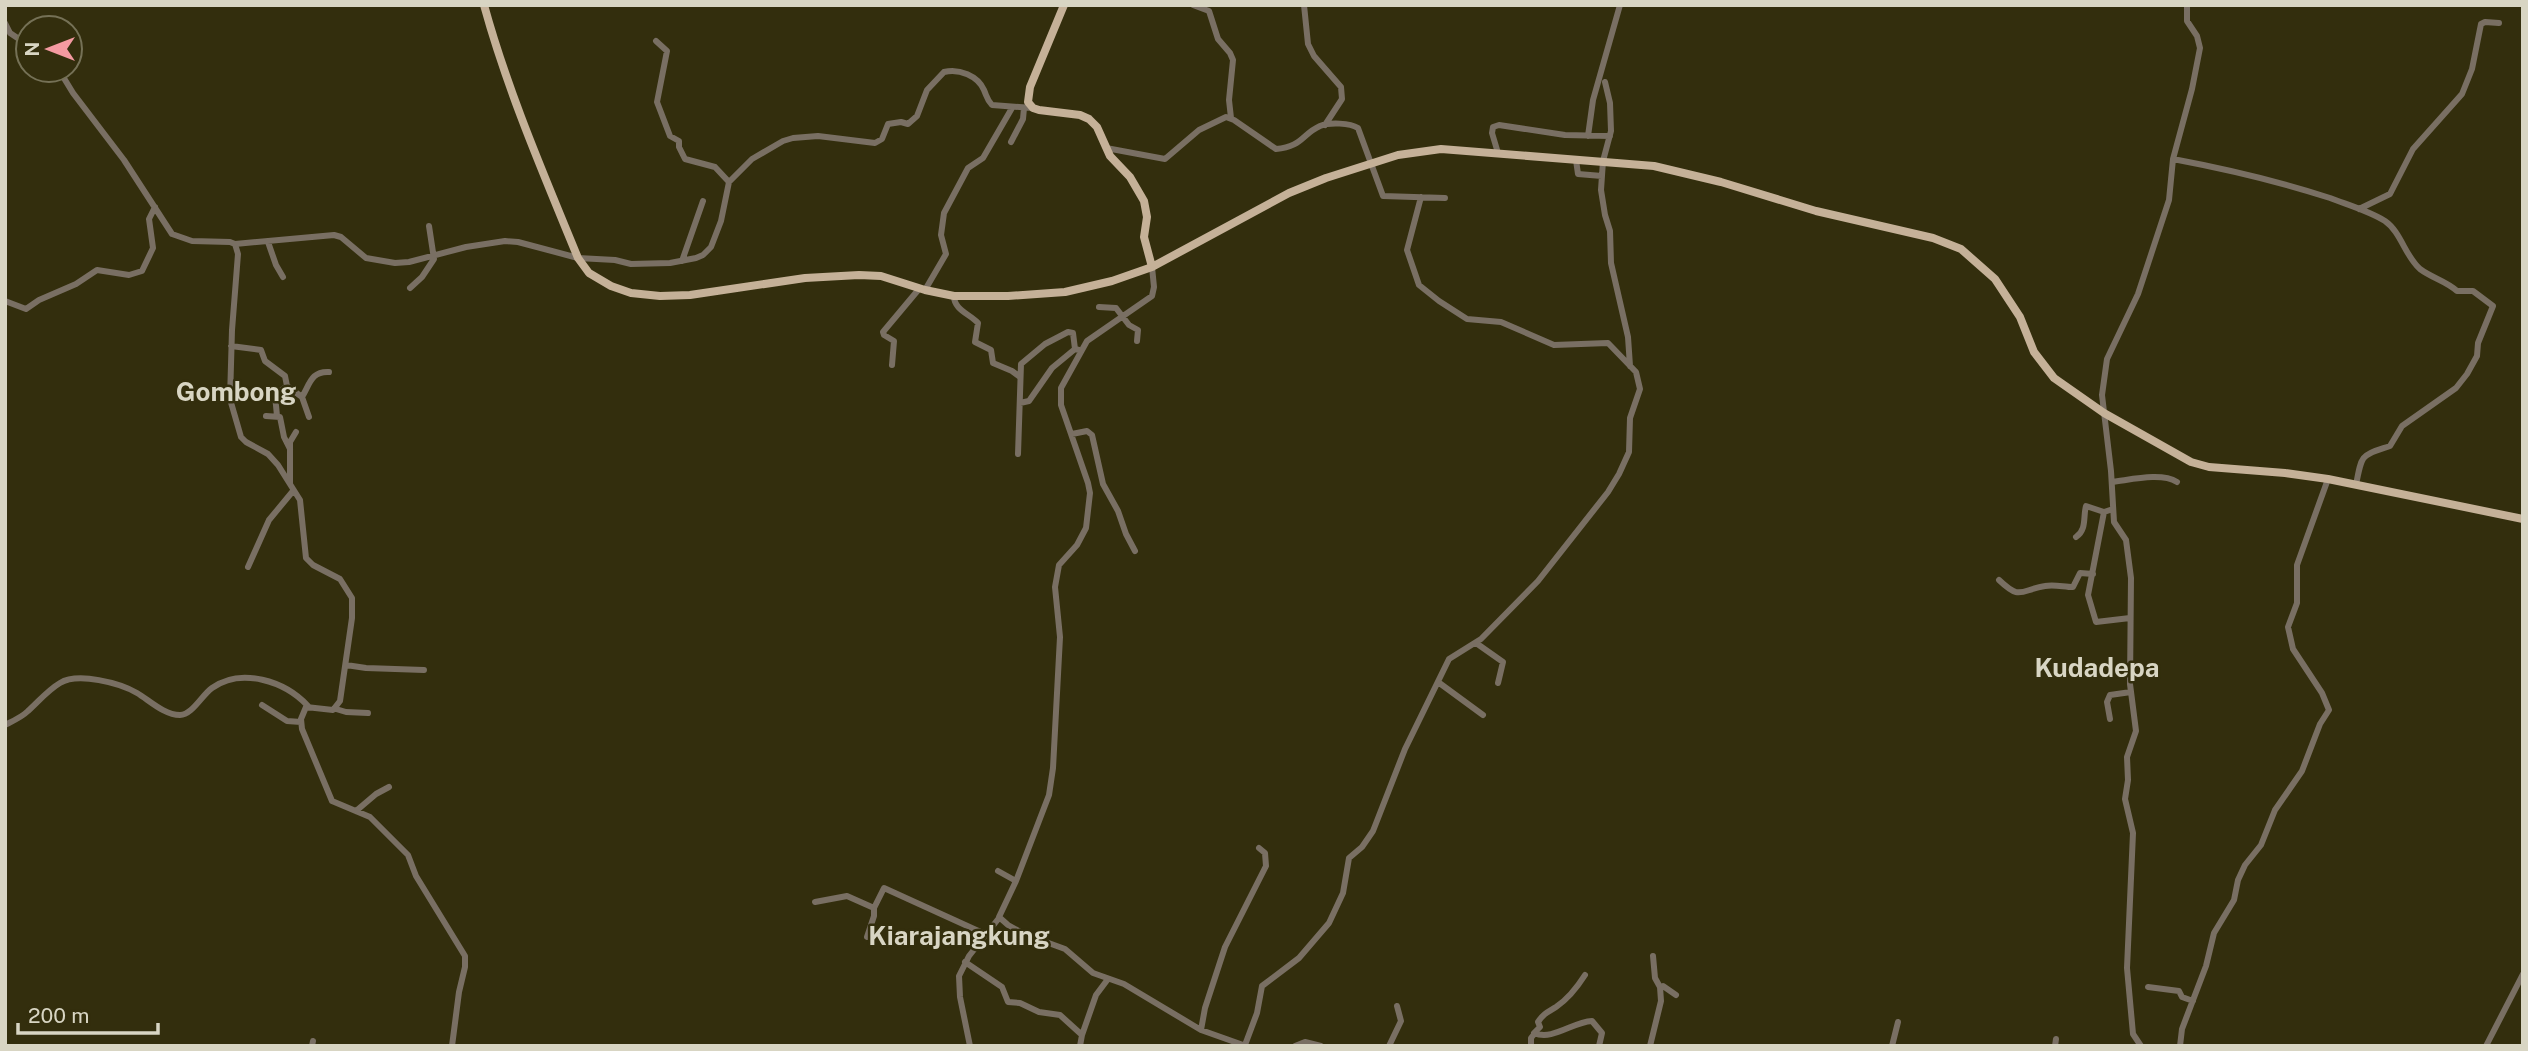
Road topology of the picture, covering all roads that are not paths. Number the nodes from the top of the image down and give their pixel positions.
1 (484, 5) edge
2 (1064, 5) edge
3 (1193, 5) edge
4 (1304, 5) edge
5 (1620, 5) edge
6 (2187, 5) edge
7 (2499, 23) dead end
8 (656, 41) dead end
9 (1605, 82) dead end
10 (68, 84) edge
11 (1012, 108) junction
12 (1028, 108) junction
13 (1231, 118) junction
14 (1325, 125) junction
15 (1588, 136) junction
16 (1610, 136) junction
17 (1011, 142) dead end
18 (1106, 148) junction
19 (1498, 153) junction
20 (2173, 159) junction
21 (1576, 160) junction
22 (1603, 161) junction
23 (1372, 164) junction
24 (1602, 176) junction
25 (729, 182) junction
26 (1421, 197) junction
27 (1445, 198) dead end
28 (702, 201) dead end
29 (155, 207) junction
30 (2359, 209) junction
31 (429, 226) dead end
32 (268, 242) junction
33 (235, 244) junction
34 (434, 254) junction
35 (578, 258) junction
36 (682, 261) junction
37 (1152, 267) junction
38 (283, 276) dead end
39 (410, 288) dead end
40 (922, 289) junction
41 (954, 296) junction
42 (5, 301) edge
43 (1099, 307) dead end
44 (1124, 314) junction
45 (1137, 341) dead end
46 (231, 346) junction
47 (1078, 350) junction
48 (892, 365) dead end
49 (1630, 366) junction
50 (329, 372) dead end
51 (1020, 377) junction
52 (287, 386) junction
53 (302, 397) junction
54 (1020, 403) junction
55 (2104, 413) junction
56 (266, 416) dead end
57 (277, 416) junction
58 (309, 417) dead end
59 (296, 432) dead end
60 (1072, 434) junction
61 (290, 449) junction
62 (1018, 454) dead end
63 (2328, 479) junction
64 (2112, 482) junction
65 (2177, 482) dead end
66 (2356, 485) junction
67 (292, 488) junction
68 (2113, 509) junction
69 (2104, 512) junction
70 (2523, 519) edge
71 (2081, 536) dead end
72 (1135, 551) dead end
73 (248, 567) dead end
74 (2093, 574) junction
75 (1999, 580) dead end
76 (2130, 618) junction
77 (1476, 643) junction
78 (346, 664) junction
79 (424, 670) dead end
80 (1438, 682) junction
81 (1498, 683) dead end
82 (2131, 692) junction
83 (262, 705) dead end
84 (308, 706) junction
85 (336, 709) junction
86 (368, 713) dead end
87 (1483, 715) dead end
88 (2110, 719) dead end
89 (301, 722) junction
90 (5, 725) edge
91 (389, 787) dead end
92 (356, 811) junction
93 (1259, 848) dead end
94 (998, 871) dead end
95 (1016, 881) junction
96 (815, 902) dead end
97 (874, 908) junction
98 (999, 918) junction
99 (985, 934) junction
100 (867, 937) dead end
101 (1653, 956) dead end
102 (965, 962) junction
103 (2523, 974) edge
104 (1585, 975) dead end
105 (1108, 979) junction
106 (1660, 987) junction
107 (2148, 987) dead end
108 (1676, 995) dead end
109 (2193, 1001) junction
110 (1397, 1006) dead end
111 (1898, 1022) dead end
112 (1201, 1030) junction
113 (1535, 1033) junction
114 (1082, 1035) junction
115 (453, 1046) edge
116 (970, 1046) edge
117 (1080, 1046) edge
118 (1245, 1046) edge
119 (1295, 1046) edge
120 (1321, 1046) edge
121 (1389, 1046) edge
122 (1531, 1046) edge
123 (1599, 1046) edge
124 (1650, 1046) edge
125 (1892, 1046) edge
126 (2141, 1046) edge
127 (2180, 1046) edge
128 (2486, 1046) edge

1 - 35 main road
2 - 12 main road
3 - 13 street
4 - 14 street
5 - 15 street
6 - 20 street
7 - 30 street
8 - 25 street
9 - 16 street
10 - 29 street
11 - 12 street
11 - 25 street
11 - 40 street
12 - 17 street
12 - 18 main road
13 - 14 street
13 - 18 street
14 - 23 street
15 - 16 street
15 - 19 street
16 - 22 street
18 - 37 main road
19 - 21 main road
19 - 23 main road
20 - 30 street
20 - 55 street
21 - 22 main road
21 - 24 street
22 - 24 street
22 - 55 main road
23 - 26 street
23 - 37 main road
24 - 49 street
25 - 36 street
26 - 27 street
26 - 49 street
28 - 36 street
29 - 33 street
29 - 42 street
30 - 66 street
31 - 34 street
32 - 33 street
32 - 34 street
32 - 38 street
33 - 46 street
34 - 35 street
34 - 39 street
35 - 36 street
35 - 40 main road
37 - 41 main road
37 - 44 street
40 - 41 main road
40 - 48 street
41 - 51 street
43 - 44 street
44 - 45 street
44 - 47 street
46 - 52 street
46 - 67 street
47 - 51 street
47 - 54 street
47 - 60 street
49 - 77 street
50 - 53 street
51 - 54 street
52 - 53 street
52 - 57 street
53 - 58 street
54 - 62 street
55 - 63 main road
55 - 64 street
56 - 57 street
57 - 61 street
59 - 61 street
60 - 72 street
60 - 95 street
61 - 67 street
63 - 66 main road
63 - 109 street
64 - 65 street
64 - 68 street
66 - 70 main road
67 - 73 street
67 - 78 street
68 - 69 street
68 - 76 street
69 - 71 street
69 - 74 street
74 - 75 street
74 - 76 street
76 - 82 street
77 - 80 street
77 - 81 street
78 - 79 street
78 - 85 street
80 - 87 street
80 - 118 street
82 - 88 street
82 - 126 street
83 - 89 street
84 - 85 street
84 - 89 street
84 - 90 street
85 - 86 street
89 - 92 street
91 - 92 street
92 - 115 street
93 - 112 street
94 - 95 street
95 - 98 street
96 - 97 street
97 - 99 street
97 - 100 street
98 - 99 street
98 - 105 street
99 - 102 street
101 - 106 street
102 - 114 street
102 - 116 street
103 - 128 street
104 - 113 street
105 - 112 street
105 - 114 street
106 - 108 street
106 - 124 street
107 - 109 street
109 - 127 street
110 - 121 street
111 - 125 street
112 - 118 street
113 - 122 street
113 - 123 street
114 - 117 street
119 - 120 street

